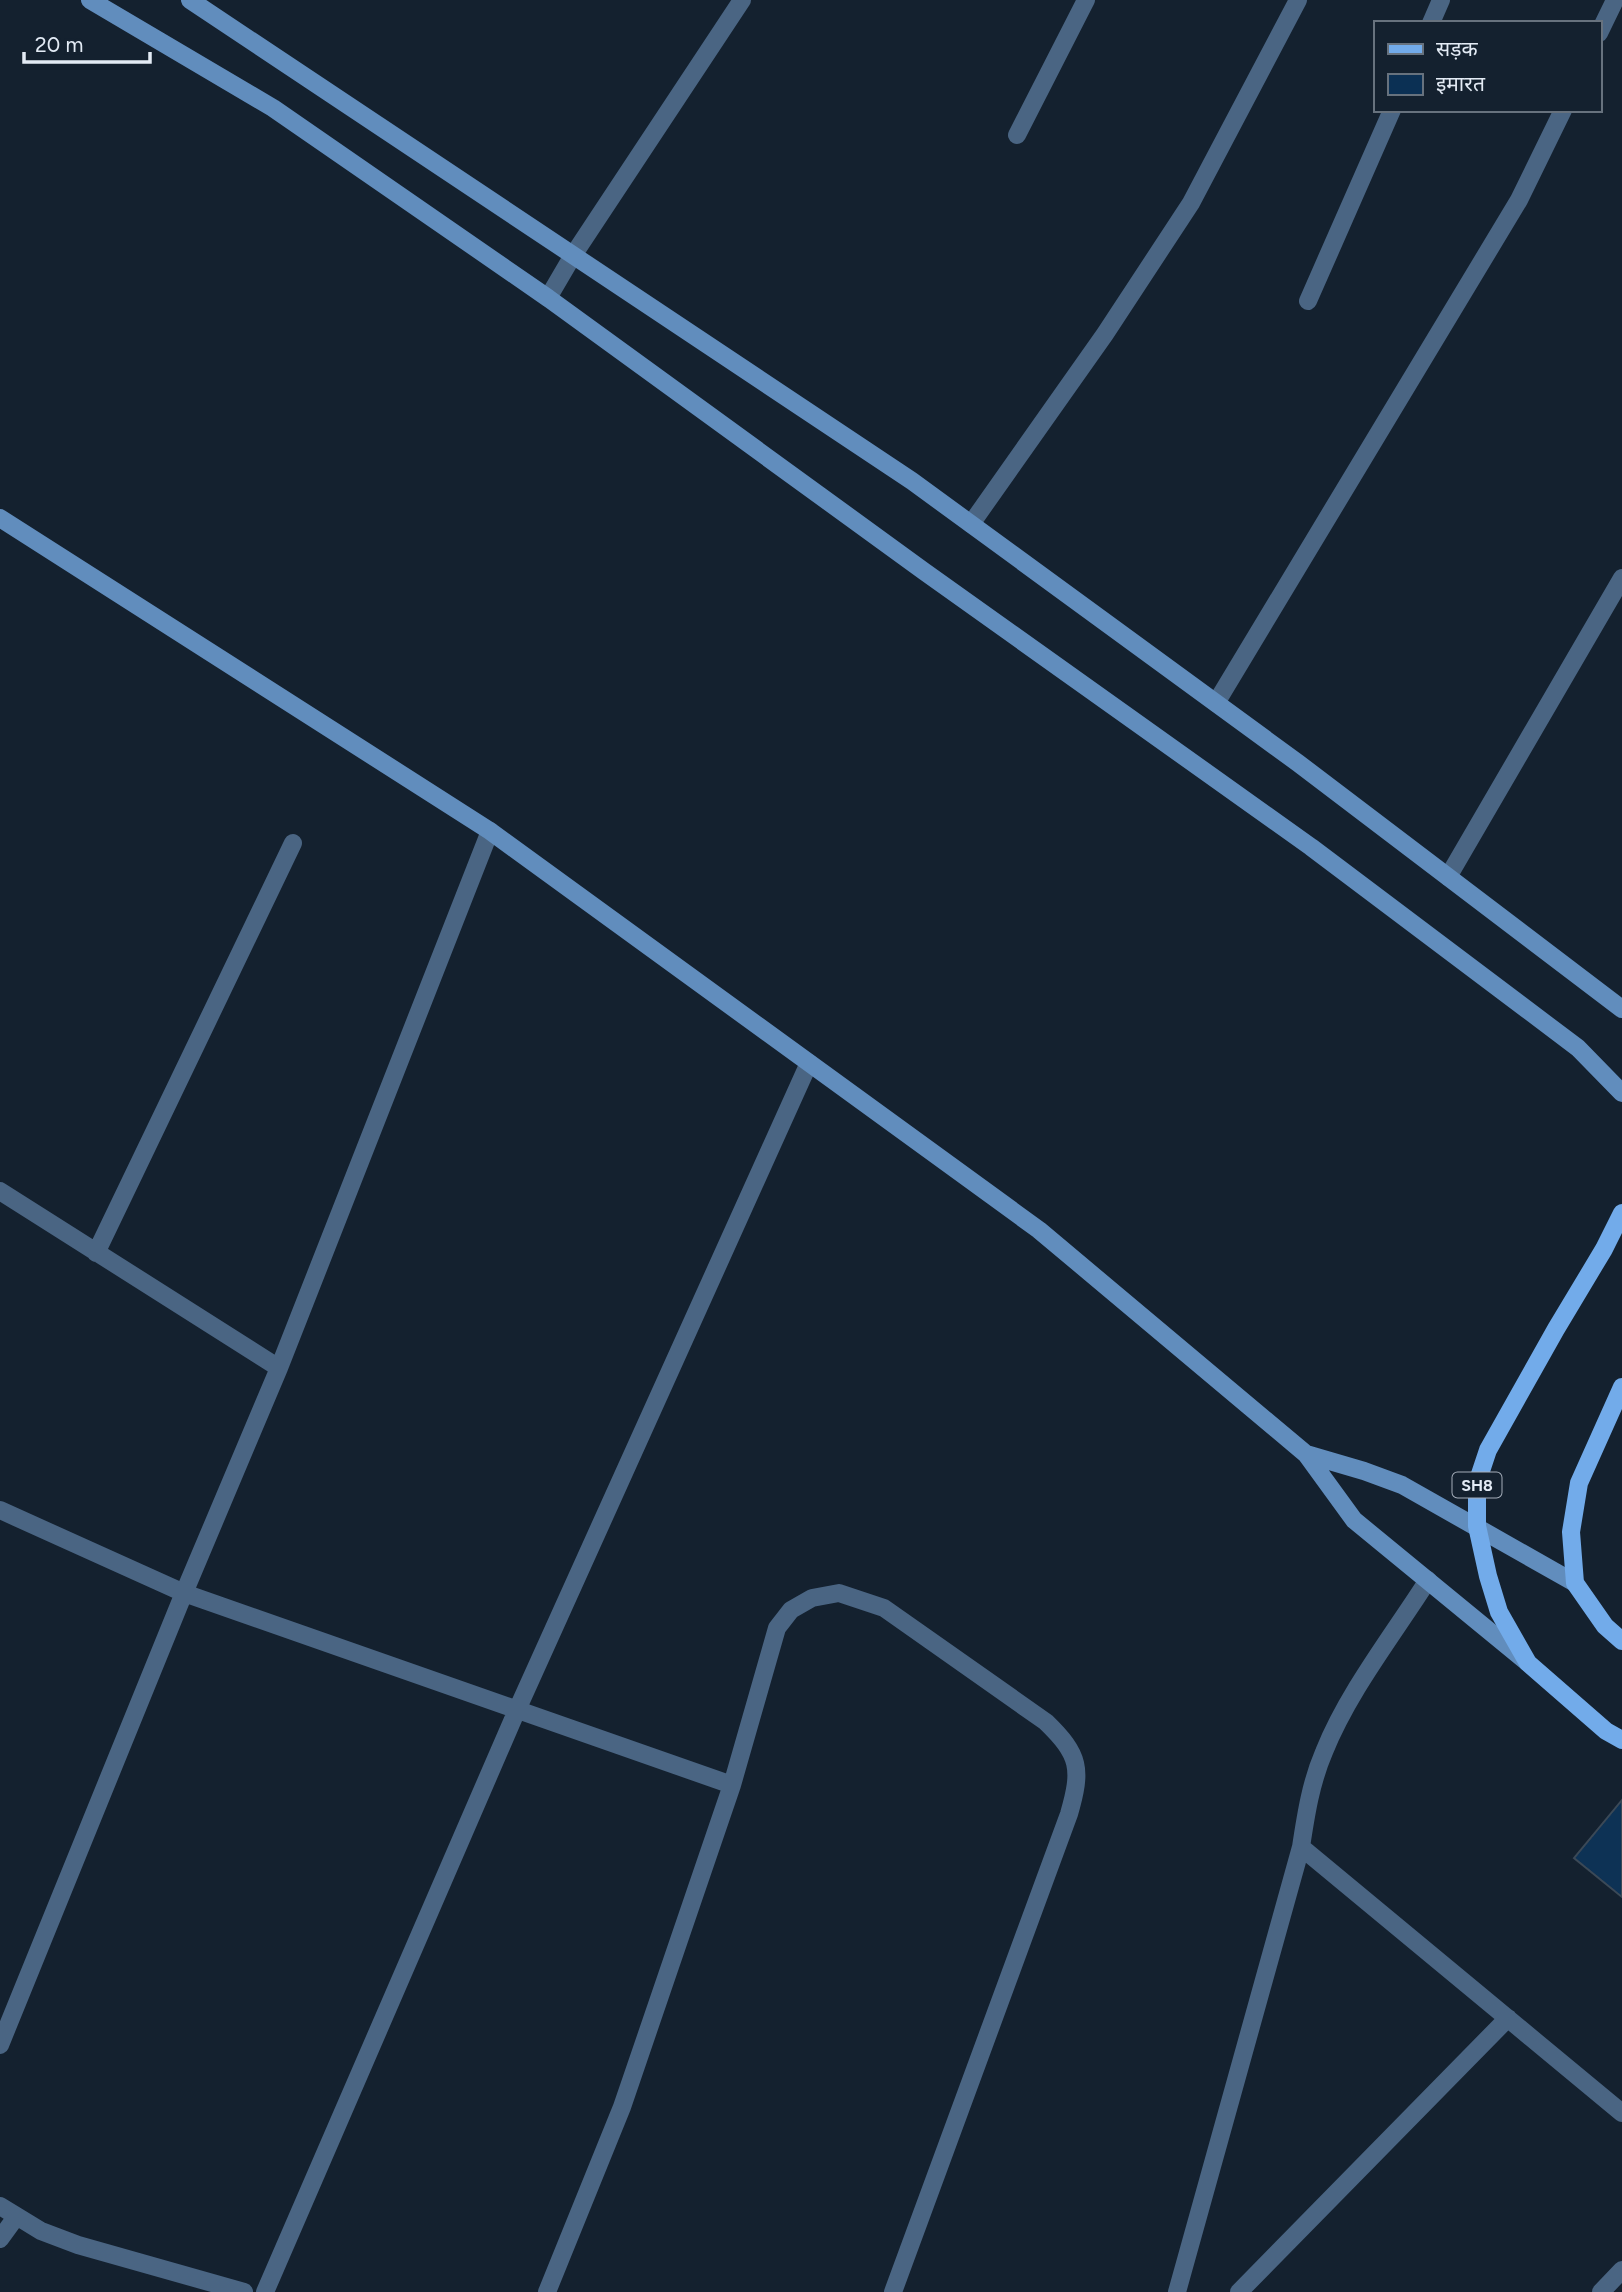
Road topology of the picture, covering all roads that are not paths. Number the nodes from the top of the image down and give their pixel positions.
1 (90, 0) edge
2 (190, 0) edge
3 (742, 0) edge
4 (1086, 0) edge
5 (1298, 0) edge
6 (1441, 0) edge
7 (1615, 0) edge
8 (1432, 21) edge
9 (1601, 29) edge
10 (1391, 112) edge
11 (1562, 112) edge
12 (1017, 135) dead end
13 (572, 257) junction
14 (548, 298) junction
15 (1308, 301) dead end
16 (0, 517) edge
17 (971, 524) junction
18 (1622, 578) edge
19 (1216, 703) junction
20 (490, 831) junction
21 (293, 843) dead end
22 (1448, 877) junction
23 (1622, 1009) edge
24 (809, 1063) junction
25 (1622, 1093) edge
26 (0, 1191) edge
27 (1622, 1213) edge
28 (96, 1253) junction
29 (279, 1368) junction
30 (1622, 1387) edge
31 (1306, 1454) junction
32 (0, 1510) edge
33 (1477, 1526) junction
34 (1428, 1580) junction
35 (1575, 1583) junction
36 (184, 1593) junction
37 (1622, 1641) edge
38 (1528, 1663) junction
39 (517, 1710) junction
40 (1622, 1740) edge
41 (732, 1785) junction
42 (1301, 1846) junction
43 (1508, 2018) junction
44 (0, 2045) edge
45 (1622, 2113) edge
46 (0, 2206) edge
47 (16, 2217) junction
48 (0, 2239) edge
49 (1622, 2270) edge
50 (244, 2292) edge
51 (265, 2292) edge
52 (547, 2292) edge
53 (893, 2292) edge
54 (1177, 2292) edge
55 (1239, 2292) edge
56 (1601, 2292) edge

1 - 14 main road
2 - 13 main road
3 - 13 street
4 - 12 street
5 - 17 street
6 - 8 street
7 - 9 street
10 - 15 street
11 - 19 street
13 - 14 street
13 - 17 main road
14 - 25 main road
16 - 20 main road
17 - 19 main road
18 - 22 street
19 - 22 main road
20 - 24 main road
20 - 29 street
21 - 28 street
22 - 23 main road
24 - 31 main road
24 - 39 street
26 - 28 street
27 - 33 main road, SH8
28 - 29 street
29 - 36 street
30 - 35 main road
31 - 33 main road
31 - 34 main road
32 - 36 street
33 - 35 main road
33 - 38 main road, SH8
34 - 38 main road
34 - 42 street
35 - 37 main road
36 - 39 street
36 - 44 street
38 - 40 main road, SH8
39 - 41 street
39 - 51 street
41 - 52 street
41 - 53 street
42 - 43 street
42 - 54 street
43 - 45 street
43 - 55 street
46 - 47 street
47 - 48 street
47 - 50 street
49 - 56 street

